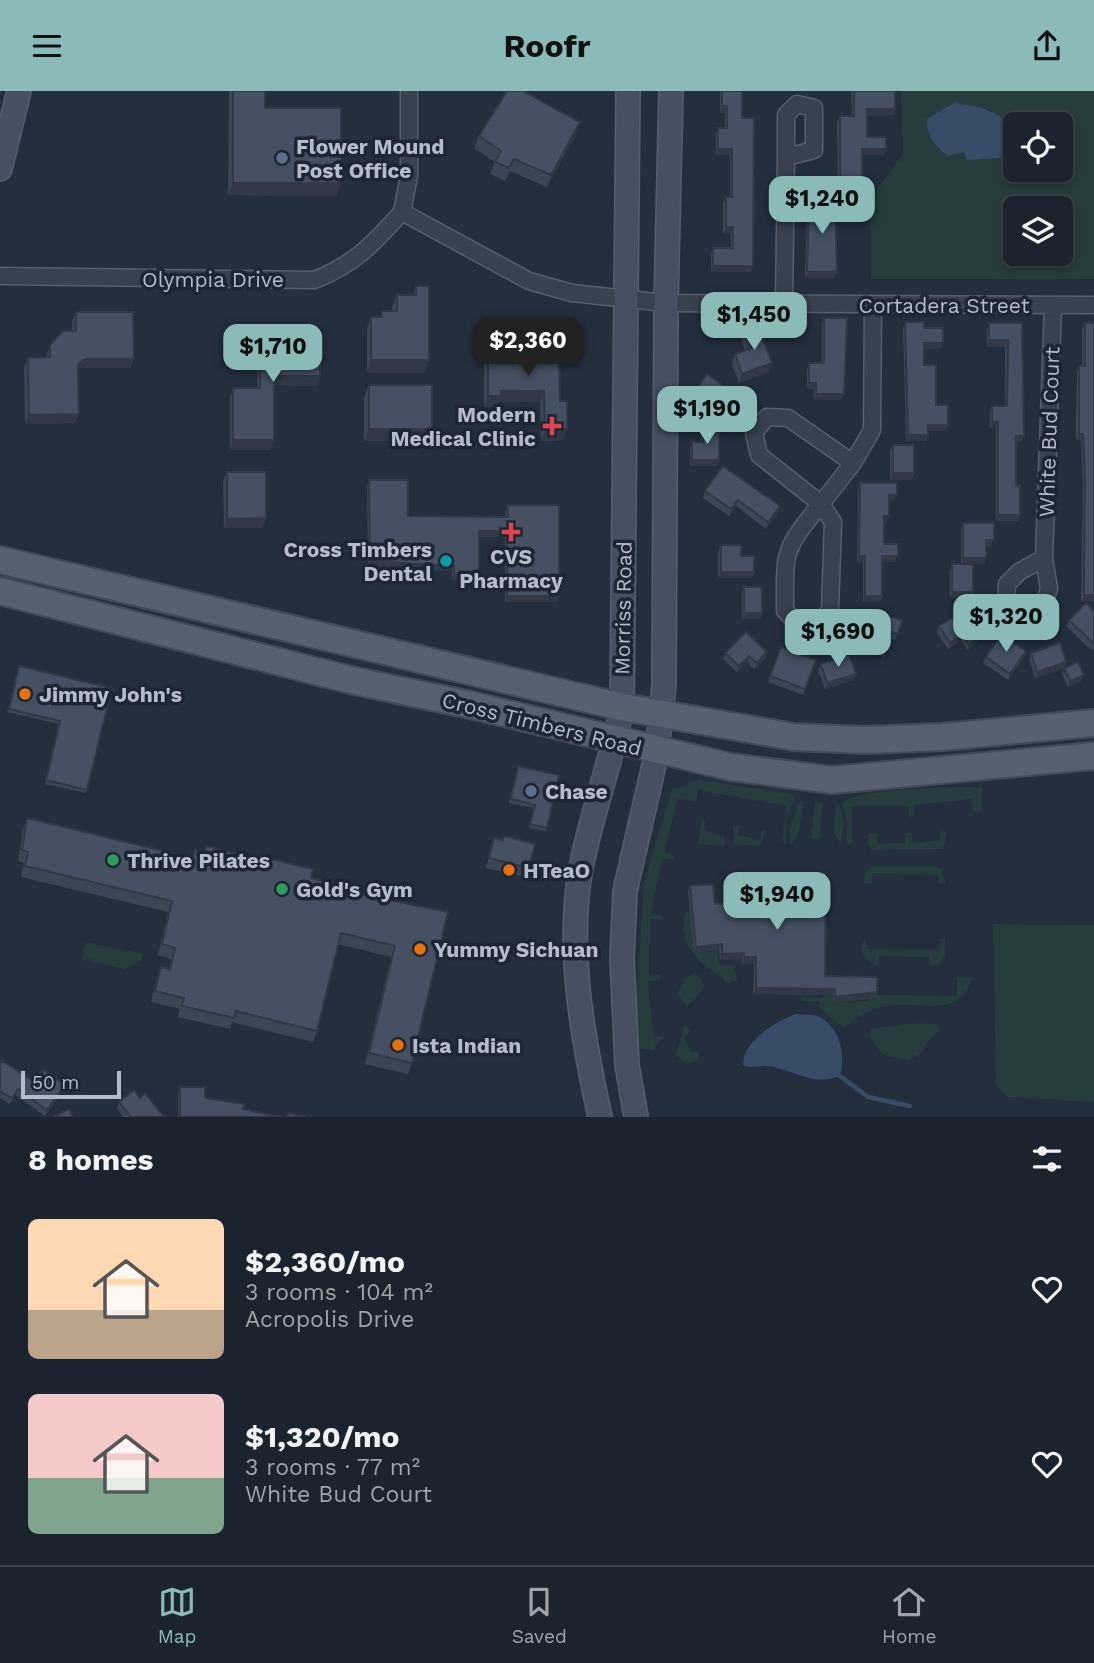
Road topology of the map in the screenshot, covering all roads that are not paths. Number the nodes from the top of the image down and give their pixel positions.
1 (19, 91) edge
2 (409, 91) edge
3 (628, 91) edge
4 (671, 91) edge
5 (786, 157) dead end
6 (0, 169) edge
7 (402, 212) junction
8 (0, 276) edge
9 (626, 299) junction
10 (666, 303) junction
11 (784, 304) junction
12 (873, 304) junction
13 (1053, 305) junction
14 (1094, 305) edge
15 (853, 463) junction
16 (821, 504) junction
17 (1045, 558) dead end
18 (0, 560) edge
19 (0, 591) edge
20 (622, 708) junction
21 (660, 716) junction
22 (1094, 723) edge
23 (1066, 726) junction
24 (615, 741) junction
25 (657, 752) junction
26 (1082, 757) edge
27 (600, 1117) edge
28 (636, 1117) edge

1 - 6 main road
2 - 7 street
3 - 9 main road, Morriss Road
4 - 10 main road, Morriss Road
5 - 11 street
7 - 8 street, Olympia Drive
7 - 9 street, Cortadera Street
9 - 10 street, Cortadera Street
9 - 20 main road, Morriss Road
10 - 11 street, Cortadera Street
10 - 21 main road, Morriss Road
11 - 12 street, Cortadera Street
12 - 13 street, Cortadera Street
12 - 15 street
13 - 14 street, Cortadera Street
13 - 17 street, White Bud Court
15 - 16 street
15 - 16 street
16 - 16 street
18 - 20 main road, Cross Timbers Road
19 - 24 main road, Cross Timbers Road
20 - 21 main road, Cross Timbers Road
20 - 24 main road, Morriss Road
21 - 23 main road, Cross Timbers Road
21 - 25 main road, Morriss Road
22 - 23 main road, Cross Timbers Road
23 - 26 main road
24 - 25 main road, Cross Timbers Road
24 - 27 main road, Morriss Road
25 - 26 main road, Cross Timbers Road
25 - 28 main road, Morriss Road

